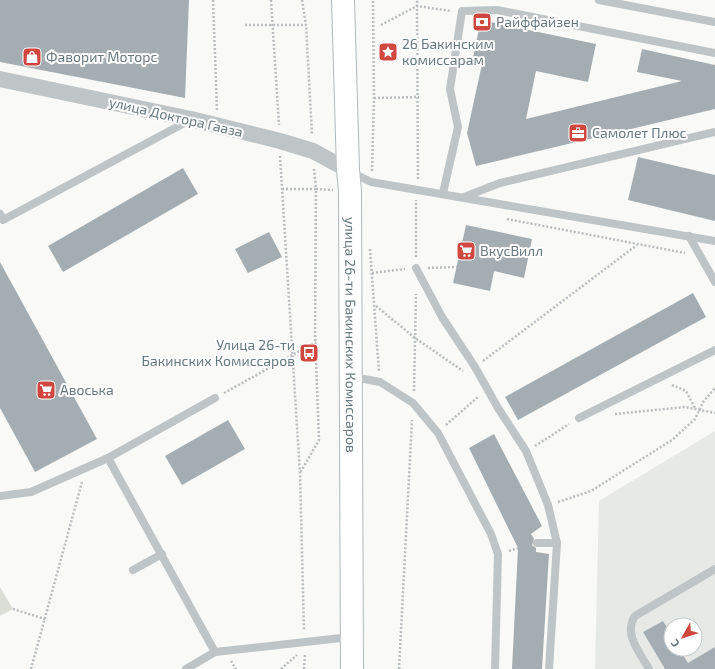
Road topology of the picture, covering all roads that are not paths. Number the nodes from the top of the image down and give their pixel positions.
1 (343, 0) edge
2 (599, 0) edge
3 (715, 22) edge
4 (715, 53) edge
5 (0, 78) edge
6 (191, 120) junction
7 (715, 132) edge
8 (348, 170) junction
9 (443, 193) junction
10 (464, 197) junction
11 (0, 214) edge
12 (689, 236) junction
13 (715, 241) edge
14 (416, 268) road end
15 (715, 282) edge
16 (715, 350) edge
17 (352, 378) junction
18 (215, 398) road end
19 (579, 418) road end
20 (108, 458) junction
21 (0, 496) edge
22 (537, 543) dead end
23 (557, 543) junction
24 (162, 554) junction
25 (715, 569) edge
26 (133, 570) dead end
27 (353, 636) junction
28 (215, 652) junction
29 (186, 669) edge
30 (352, 669) edge
31 (495, 669) edge
32 (549, 669) edge
33 (649, 669) edge

1 - 8 main road, улица 26-ти Бакинских Комиссаров
2 - 3 lane
4 - 9 lane
5 - 6 street, улица Доктора Гааза
6 - 8 street, улица Доктора Гааза
6 - 11 lane
7 - 10 lane
8 - 9 lane
8 - 17 main road, улица 26-ти Бакинских Комиссаров
9 - 10 lane
10 - 12 lane
12 - 13 lane
12 - 15 lane
14 - 23 lane
16 - 19 lane
17 - 27 main road, улица 26-ти Бакинских Комиссаров
17 - 31 lane
18 - 20 lane
20 - 21 lane
20 - 24 lane
22 - 23 lane
23 - 32 lane
24 - 26 lane
24 - 28 lane
25 - 33 lane
27 - 28 lane
27 - 30 main road, улица 26-ти Бакинских Комиссаров
28 - 29 lane

